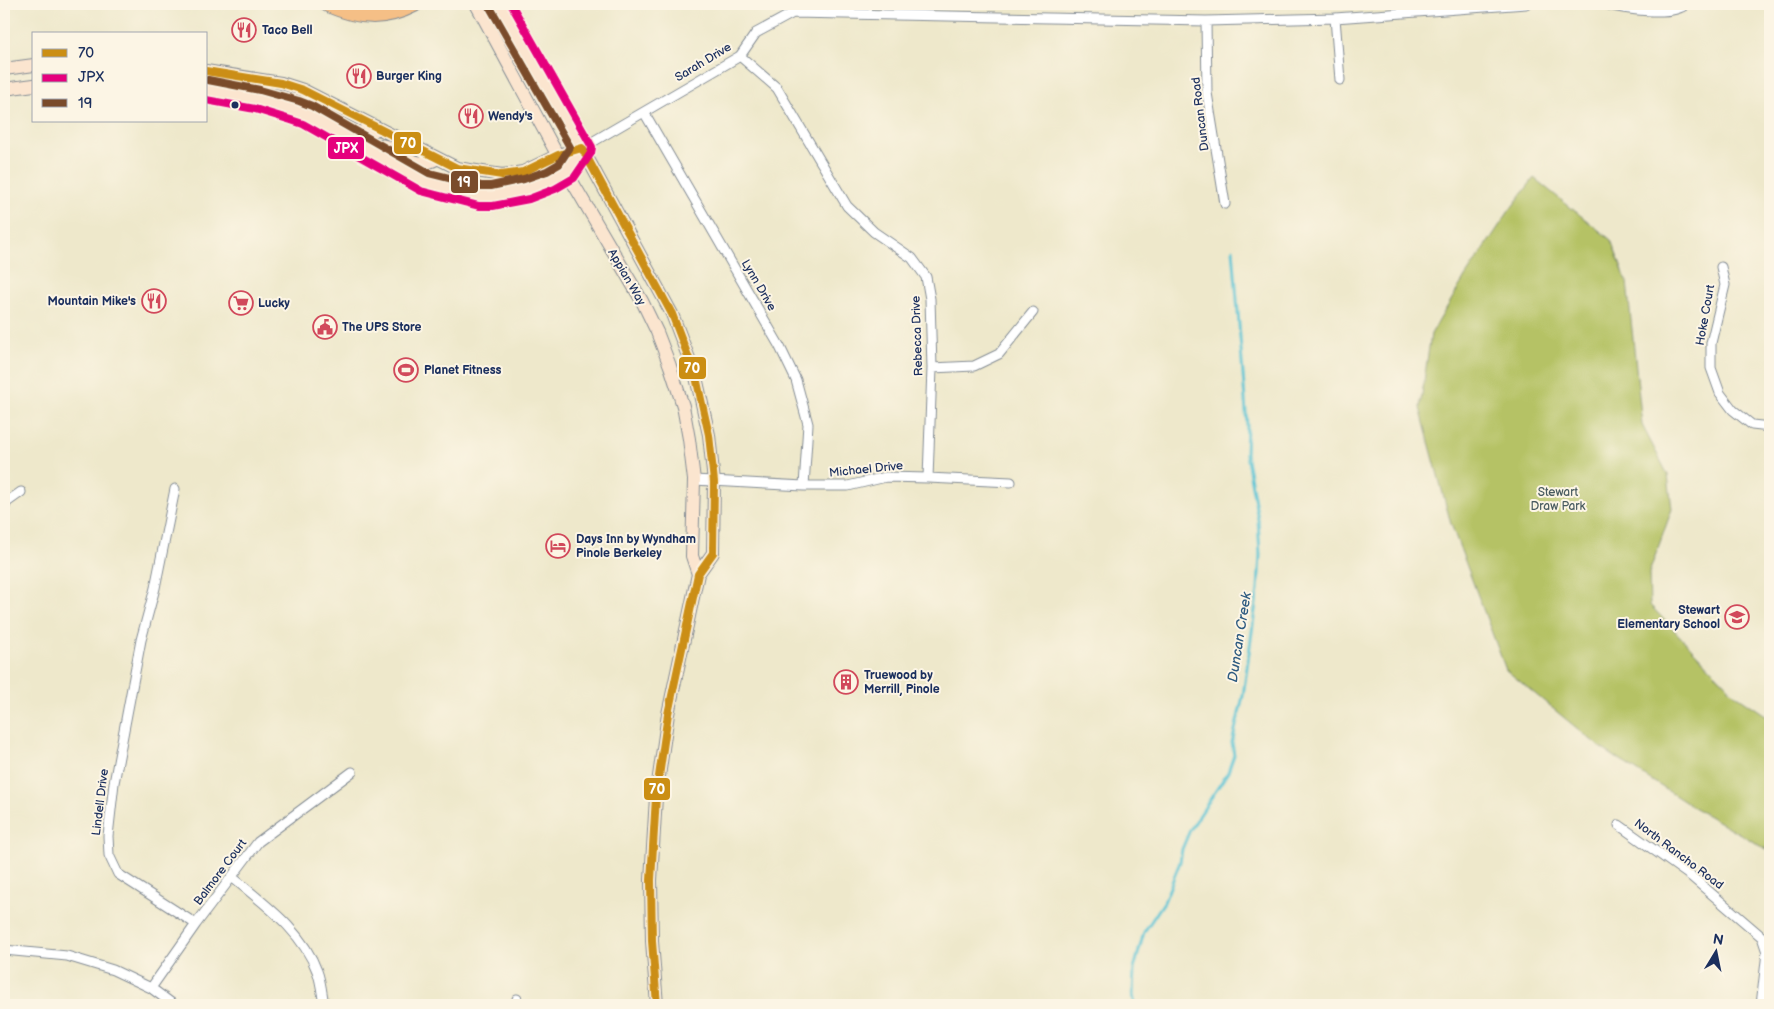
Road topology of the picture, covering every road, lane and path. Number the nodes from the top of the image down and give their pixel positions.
1 (328, 4) edge
2 (414, 4) edge
3 (476, 4) edge
4 (500, 4) edge
5 (1526, 4) edge
6 (1605, 4) edge
7 (1686, 4) edge
8 (1335, 18) junction
9 (1206, 21) junction
10 (740, 56) junction
11 (32, 65) edge
12 (4, 69) edge
13 (208, 71) edge
14 (1340, 80) dead end
15 (32, 85) edge
16 (4, 89) edge
17 (208, 90) edge
18 (644, 112) junction
19 (307, 116) junction
20 (377, 129) junction
21 (361, 145) junction
22 (582, 148) junction
23 (558, 154) junction
24 (436, 159) junction
25 (566, 171) junction
26 (1225, 204) dead end
27 (1721, 267) dead end
28 (1033, 312) dead end
29 (932, 368) junction
30 (1770, 427) edge
31 (928, 478) junction
32 (694, 480) junction
33 (714, 482) junction
34 (1011, 482) dead end
35 (804, 486) junction
36 (175, 489) dead end
37 (20, 492) dead end
38 (4, 508) edge
39 (698, 574) junction
40 (352, 772) dead end
41 (1619, 825) dead end
42 (232, 877) junction
43 (196, 924) junction
44 (4, 950) edge
45 (151, 988) junction
46 (174, 1005) edge
47 (324, 1005) edge
48 (658, 1005) edge
49 (1761, 1005) edge

1 - 2 highway
3 - 23 main road, Appian Way
4 - 22 main road, Appian Way
5 - 8 street, Sarah Drive
6 - 7 street
8 - 9 street, Sarah Drive
8 - 14 street
9 - 10 street, Sarah Drive
9 - 26 street, Duncan Road
10 - 18 street, Sarah Drive
10 - 29 street, Rebecca Drive
11 - 12 main road
13 - 20 main road
15 - 16 main road
17 - 19 main road
18 - 22 street, Sarah Drive
18 - 35 street, Lynn Drive
19 - 20 main road
19 - 21 main road
20 - 24 main road
21 - 24 main road
21 - 25 main road
22 - 23 main road
22 - 25 main road
22 - 33 main road, Appian Way
23 - 24 main road
23 - 25 main road, Appian Way
25 - 32 main road, Appian Way
27 - 30 street, Hoke Court
28 - 29 street
29 - 31 street, Rebecca Drive
31 - 34 street, Michael Drive
31 - 35 street, Michael Drive
32 - 33 street, Michael Drive
32 - 39 main road, Appian Way
33 - 35 street, Michael Drive
33 - 39 main road, Appian Way
36 - 43 street, Lindell Drive
37 - 38 street
39 - 48 main road, Appian Way
40 - 42 street, Balmore Court
41 - 49 street, North Rancho Road
42 - 43 street, Balmore Court
42 - 47 street
43 - 45 street, Balmore Court
44 - 45 street
45 - 46 street

